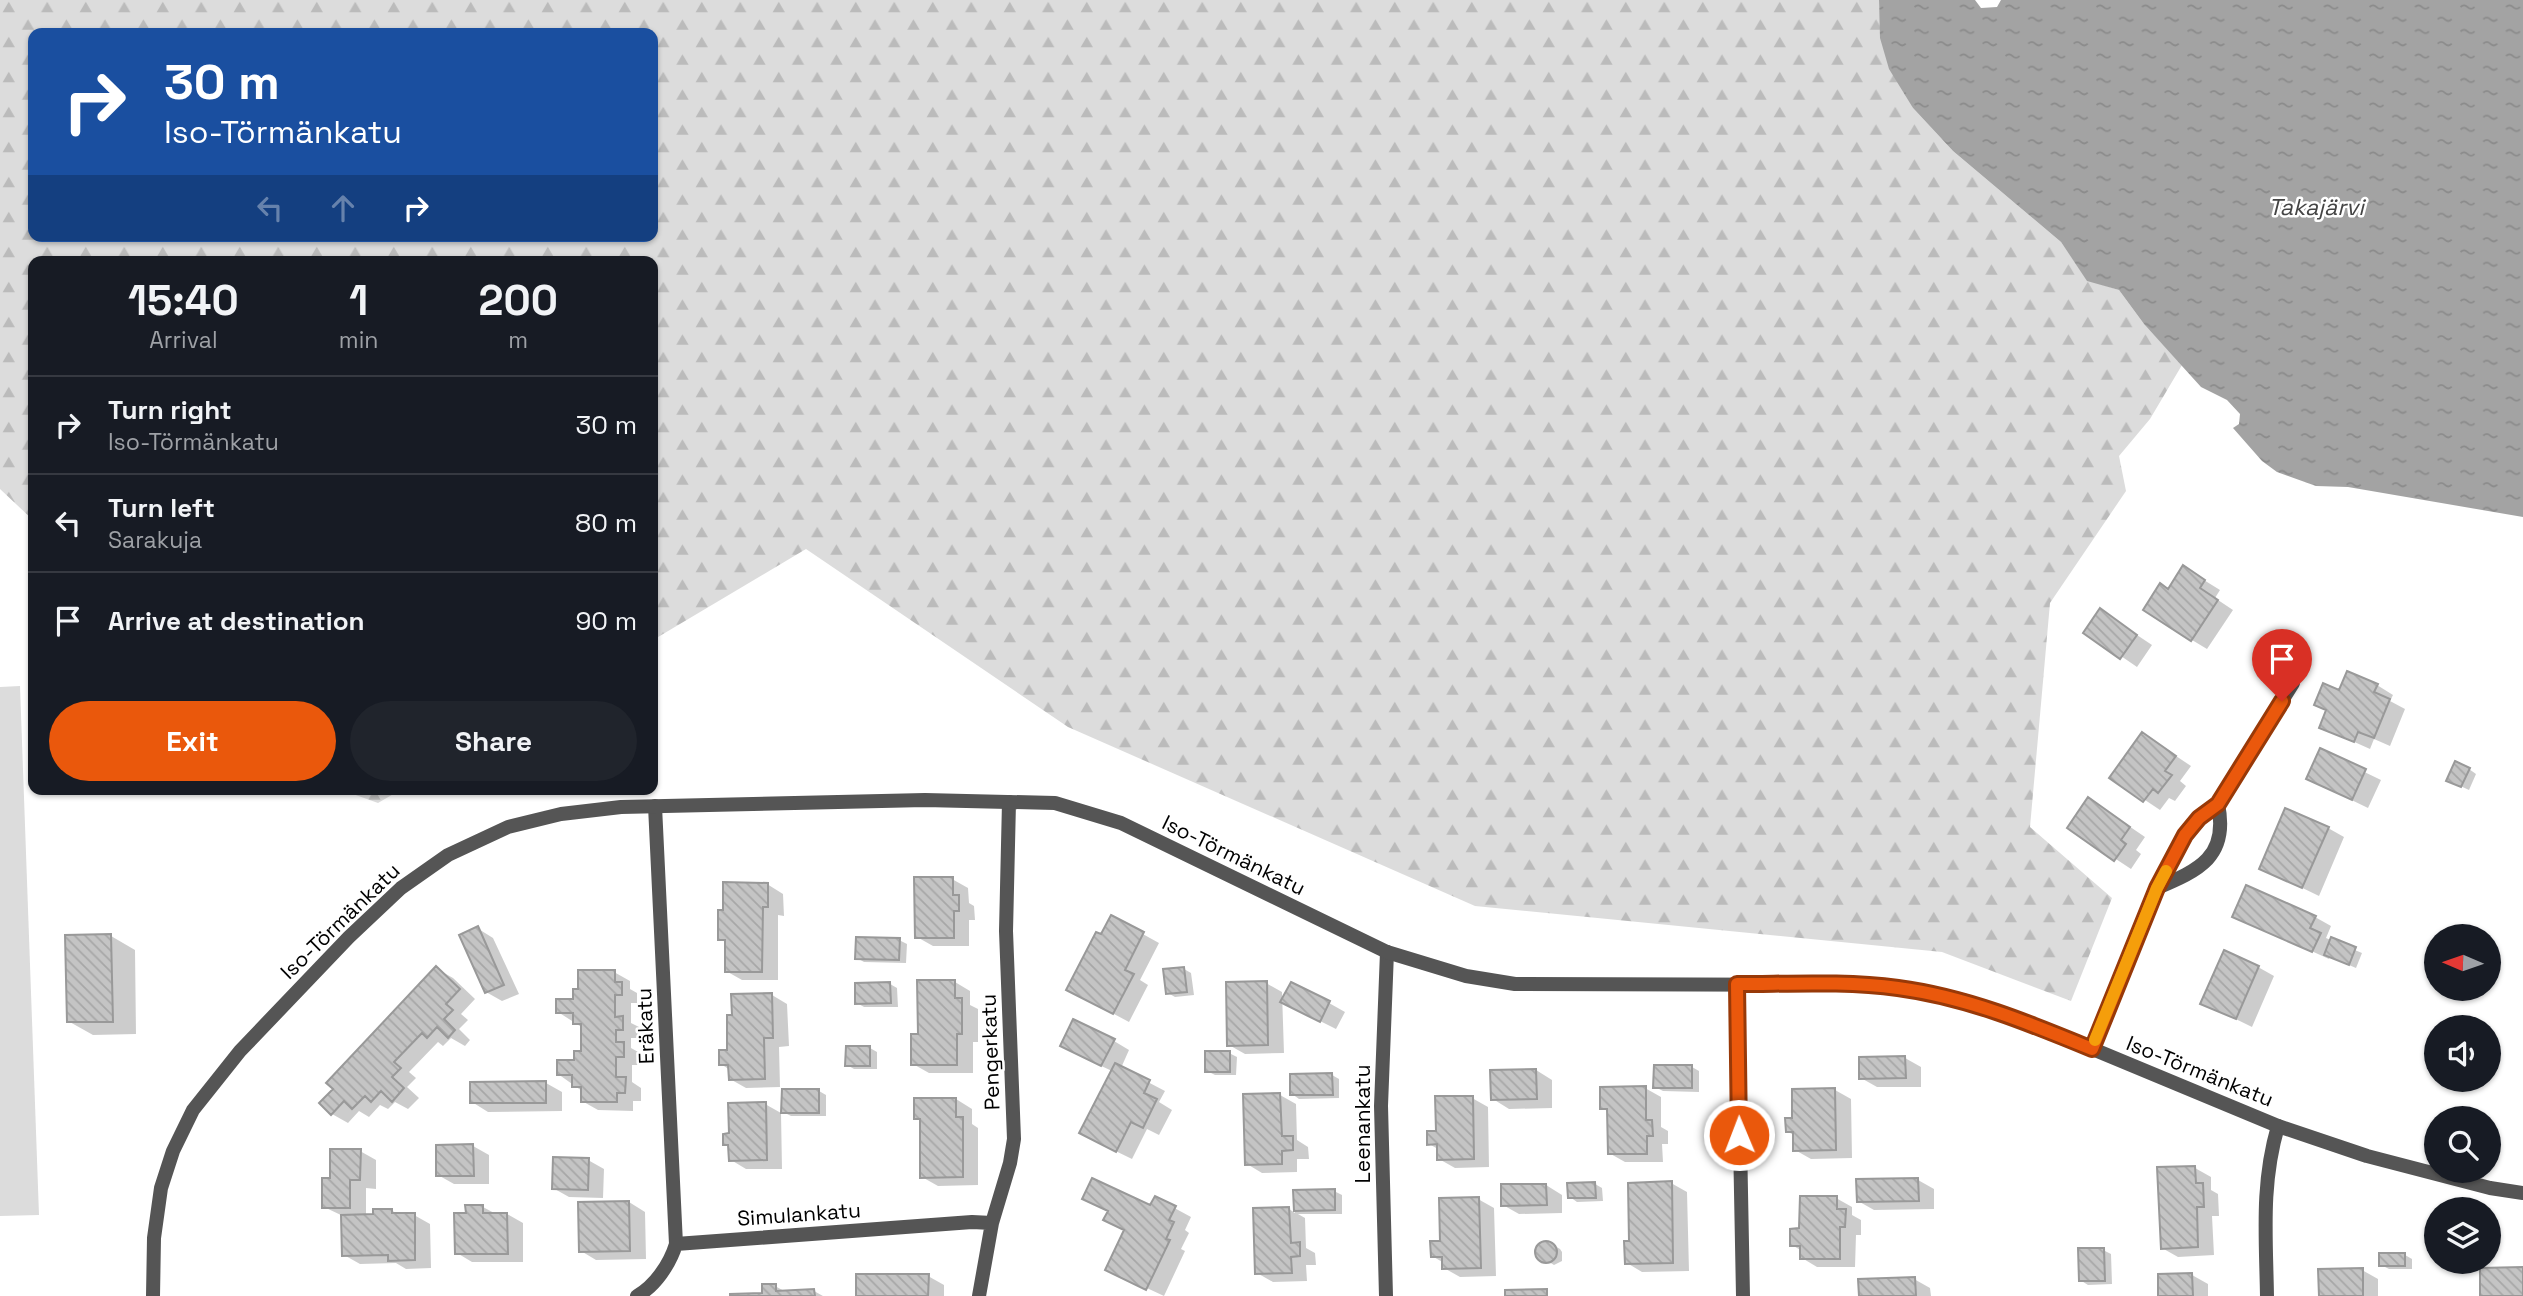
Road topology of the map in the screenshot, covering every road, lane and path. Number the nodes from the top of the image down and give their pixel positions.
1 (2293, 682) dead end
2 (1009, 802) junction
3 (2218, 804) junction
4 (654, 806) junction
5 (2157, 888) junction
6 (1387, 952) junction
7 (1737, 984) junction
8 (2092, 1049) junction
9 (2278, 1126) junction
10 (2523, 1193) edge
11 (992, 1223) junction
12 (676, 1244) junction
13 (153, 1296) edge
14 (637, 1296) edge
15 (979, 1296) edge
16 (1386, 1296) edge
17 (1743, 1296) edge
18 (2267, 1296) edge

1 - 3 street
2 - 4 street, Iso-Törmänkatu
2 - 6 street, Iso-Törmänkatu
2 - 11 street, Pengerkatu
3 - 5 street
3 - 5 street
4 - 12 street, Eräkatu
4 - 13 street, Iso-Törmänkatu
5 - 8 street
6 - 7 street, Iso-Törmänkatu
6 - 16 street, Leenankatu
7 - 8 street, Iso-Törmänkatu
7 - 17 street
8 - 9 street, Iso-Törmänkatu
9 - 10 street, Iso-Törmänkatu
9 - 18 street
11 - 12 street, Simulankatu
11 - 15 street, Pengerkatu
12 - 14 street

